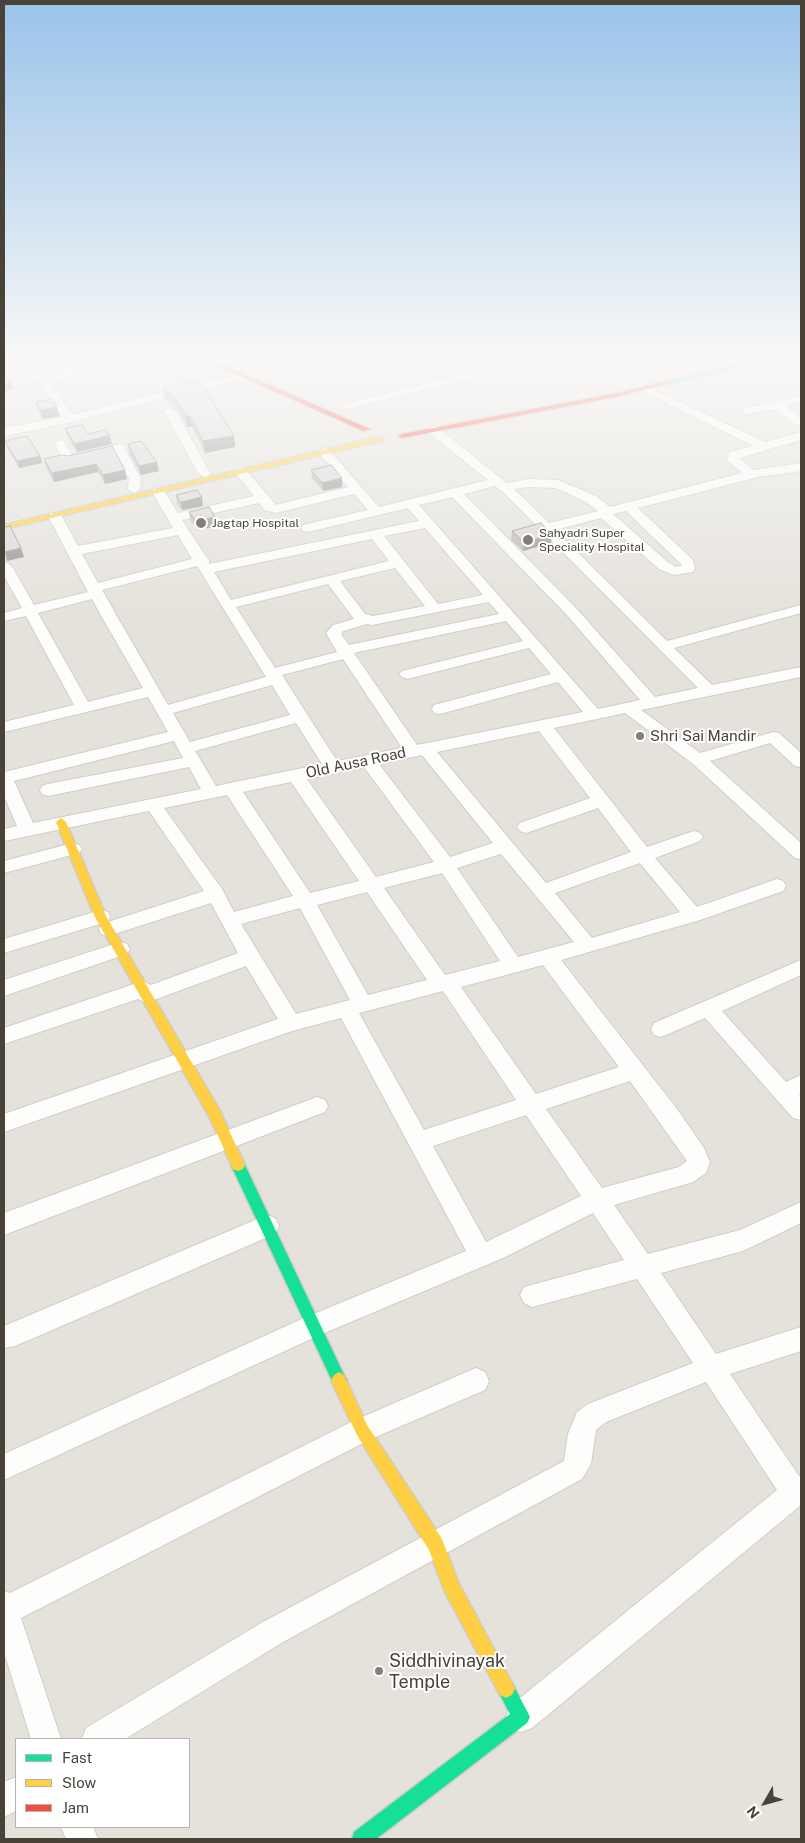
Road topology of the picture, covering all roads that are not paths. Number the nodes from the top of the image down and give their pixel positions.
1 (62, 447) edge
2 (190, 447) edge
3 (299, 447) edge
4 (345, 447) edge
5 (454, 447) edge
6 (759, 447) edge
7 (324, 452) junction
8 (801, 467) edge
9 (241, 472) junction
10 (204, 473) junction
11 (751, 475) junction
12 (501, 484) junction
13 (134, 488) junction
14 (357, 489) junction
15 (158, 492) junction
16 (454, 492) junction
17 (262, 498) junction
18 (411, 503) junction
19 (629, 507) junction
20 (376, 511) junction
21 (606, 513) junction
22 (55, 516) junction
23 (4, 518) edge
24 (428, 523) junction
25 (178, 524) junction
26 (4, 527) edge
27 (308, 528) dead end
28 (546, 528) junction
29 (374, 533) junction
30 (74, 551) junction
31 (398, 564) junction
32 (204, 565) junction
33 (4, 567) edge
34 (331, 578) junction
35 (95, 591) junction
36 (493, 597) junction
37 (227, 605) junction
38 (435, 609) junction
39 (801, 609) edge
40 (29, 610) junction
41 (509, 616) junction
42 (4, 618) edge
43 (366, 620) junction
44 (533, 643) junction
45 (664, 646) junction
46 (345, 652) junction
47 (801, 672) edge
48 (407, 674) dead end
49 (275, 676) junction
50 (561, 676) junction
51 (152, 691) junction
52 (709, 691) junction
53 (651, 703) junction
54 (84, 708) junction
55 (440, 708) dead end
56 (628, 708) junction
57 (164, 711) junction
58 (594, 714) junction
59 (301, 717) junction
60 (543, 725) junction
61 (4, 727) edge
62 (186, 748) junction
63 (420, 750) junction
64 (698, 759) junction
65 (368, 761) junction
66 (801, 762) edge
67 (333, 768) junction
68 (296, 776) junction
69 (4, 778) edge
70 (232, 788) junction
71 (48, 790) dead end
72 (212, 793) junction
73 (601, 801) junction
74 (153, 804) junction
75 (61, 822) junction
76 (526, 827) dead end
77 (28, 830) junction
78 (4, 835) edge
79 (694, 837) dead end
80 (505, 846) junction
81 (73, 849) junction
82 (801, 853) edge
83 (643, 855) junction
84 (446, 866) junction
85 (4, 867) edge
86 (371, 885) junction
87 (777, 886) dead end
88 (542, 891) junction
89 (216, 894) junction
90 (305, 900) junction
91 (693, 915) junction
92 (229, 921) junction
93 (105, 923) junction
94 (4, 946) edge
95 (588, 946) junction
96 (120, 949) junction
97 (251, 956) junction
98 (548, 956) junction
99 (513, 965) junction
100 (801, 967) edge
101 (444, 983) junction
102 (4, 988) edge
103 (145, 992) junction
104 (354, 1006) junction
105 (708, 1008) junction
106 (291, 1023) junction
107 (661, 1029) dead end
108 (4, 1036) edge
109 (184, 1061) junction
110 (634, 1071) junction
111 (792, 1088) edge
112 (532, 1104) junction
113 (317, 1106) dead end
114 (801, 1111) edge
115 (4, 1123) edge
116 (227, 1140) junction
117 (418, 1141) junction
118 (597, 1200) junction
119 (801, 1212) edge
120 (4, 1224) edge
121 (267, 1226) junction
122 (481, 1256) junction
123 (644, 1267) junction
124 (532, 1295) dead end
125 (314, 1326) junction
126 (6, 1337) dead end
127 (801, 1339) edge
128 (711, 1368) junction
129 (476, 1381) dead end
130 (362, 1430) junction
131 (4, 1467) edge
132 (798, 1490) edge
133 (436, 1546) junction
134 (4, 1609) edge
135 (521, 1716) junction
136 (46, 1738) edge
137 (99, 1738) edge
138 (15, 1793) edge
139 (4, 1801) edge
140 (361, 1839) edge

1 - 13 street
2 - 10 street
3 - 10 main road
4 - 7 main road
5 - 12 street
6 - 11 street
7 - 9 main road
7 - 14 street
8 - 11 street
9 - 15 main road
9 - 17 street
10 - 13 main road
11 - 19 street
12 - 16 street
12 - 21 street
12 - 28 street
13 - 23 main road
14 - 17 street
14 - 20 street
15 - 22 main road
15 - 25 street
16 - 18 street
16 - 53 street
17 - 25 street
18 - 20 street
18 - 24 street
19 - 21 street
19 - 21 street
20 - 27 street
21 - 28 street
22 - 26 main road
22 - 30 street
24 - 29 street
24 - 36 street
25 - 30 street
25 - 32 street
28 - 45 street
29 - 31 street
29 - 32 street
30 - 35 street
31 - 34 street
31 - 38 street
32 - 35 street
32 - 37 street
33 - 40 street
34 - 37 street
34 - 43 street
35 - 40 street
35 - 51 street
36 - 38 street
36 - 41 street
37 - 49 street
38 - 43 street
39 - 45 street
40 - 42 street
40 - 54 street
41 - 44 street
41 - 46 street
43 - 46 street
44 - 48 street
44 - 50 street
45 - 52 street
46 - 49 street
46 - 63 street
47 - 52 street, Old Ausa Road
49 - 57 street
49 - 59 street
50 - 55 street
50 - 58 street
51 - 54 street
51 - 57 street
52 - 53 street, Old Ausa Road
53 - 56 street, Old Ausa Road
54 - 61 street
56 - 58 street, Old Ausa Road
56 - 64 street
57 - 62 street
58 - 60 street, Old Ausa Road
59 - 62 street
59 - 67 street
60 - 63 street, Old Ausa Road
60 - 73 street
62 - 69 street
62 - 71 street
62 - 72 street
63 - 65 street, Old Ausa Road
63 - 80 street
64 - 66 street
64 - 82 street
65 - 67 street, Old Ausa Road
65 - 84 street
67 - 68 street, Old Ausa Road
68 - 70 street, Old Ausa Road
68 - 86 street
69 - 77 street
70 - 72 street, Old Ausa Road
70 - 90 street
72 - 74 street, Old Ausa Road
73 - 76 street
73 - 83 street
74 - 75 street, Old Ausa Road
74 - 89 street
75 - 77 street, Old Ausa Road
75 - 81 main road
77 - 78 street, Old Ausa Road
79 - 83 street
80 - 84 street
80 - 88 street
81 - 85 street
81 - 93 main road
83 - 88 street
83 - 91 street
84 - 86 street
84 - 99 street
86 - 90 street
86 - 101 street
87 - 91 street
88 - 95 street
89 - 92 street
89 - 93 street
90 - 92 street
90 - 104 street
91 - 95 street
92 - 97 street
93 - 94 street
93 - 96 main road
95 - 98 street
96 - 102 street
96 - 103 main road
97 - 103 street
97 - 106 street
98 - 99 street
98 - 110 street
99 - 101 street
100 - 105 street
101 - 104 street
101 - 112 street
103 - 108 street
103 - 109 main road
104 - 106 street
104 - 117 street
105 - 107 street
105 - 111 street
106 - 109 street
109 - 115 street
109 - 116 main road
110 - 112 street
110 - 118 street
111 - 114 street
112 - 117 street
112 - 118 street
113 - 116 street
116 - 120 street
116 - 121 main road
117 - 122 street
118 - 122 street
118 - 123 street
119 - 123 street
121 - 125 main road
121 - 126 street
122 - 125 street
123 - 124 street
123 - 128 street
125 - 130 main road
125 - 131 street
127 - 128 street
128 - 132 street
128 - 133 street
129 - 130 street
130 - 133 main road
130 - 134 street
132 - 135 street
133 - 135 main road
133 - 137 street
134 - 136 street
135 - 140 main road
138 - 139 street

